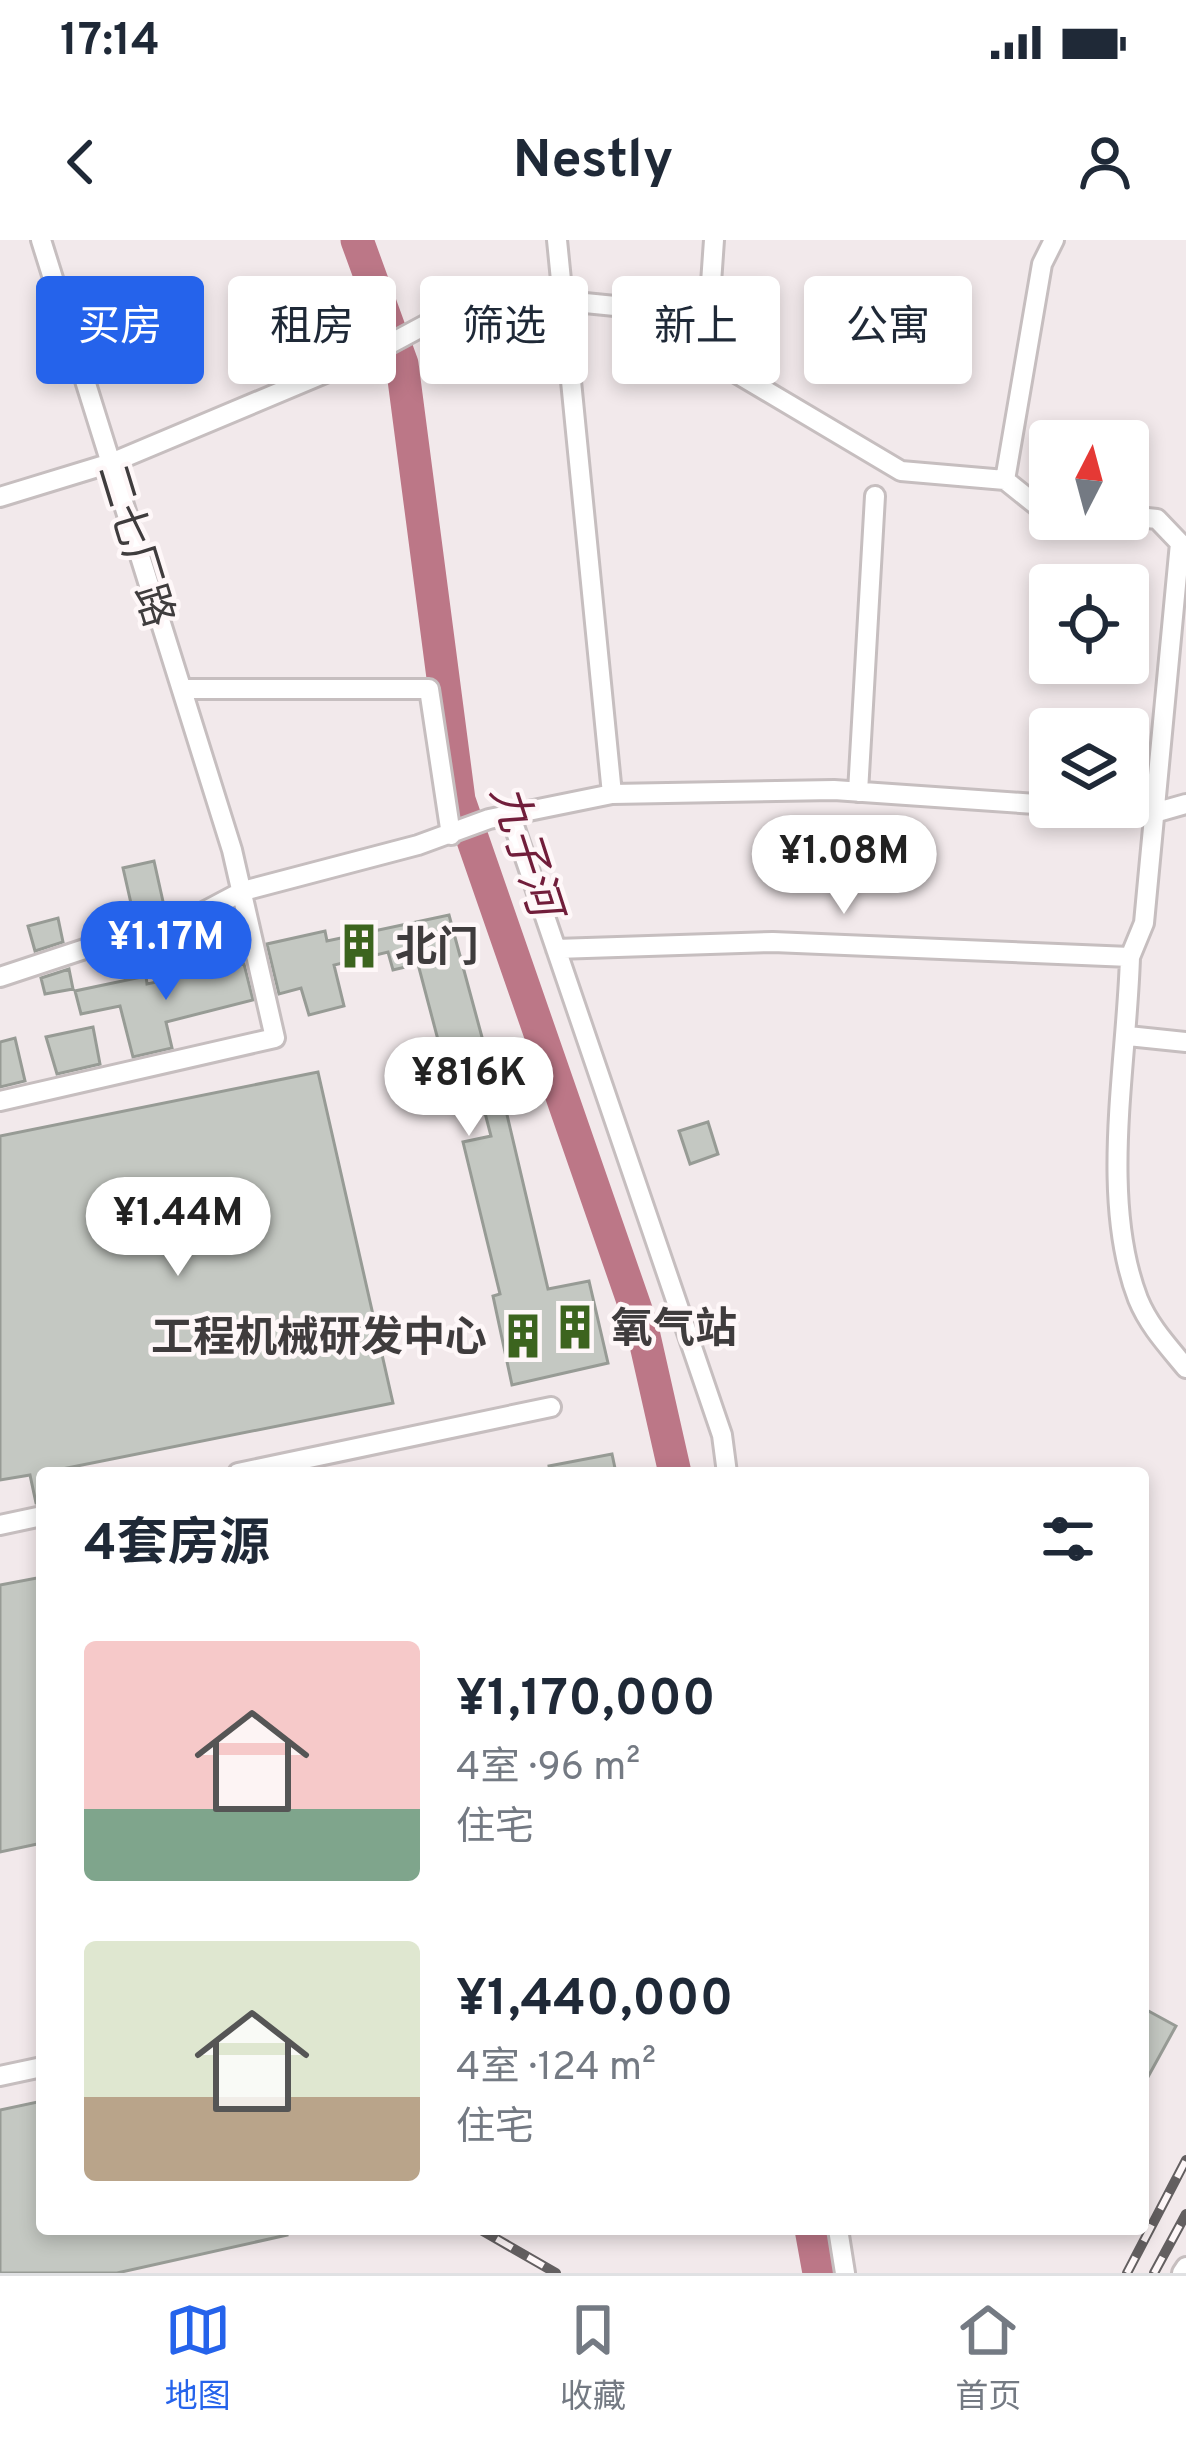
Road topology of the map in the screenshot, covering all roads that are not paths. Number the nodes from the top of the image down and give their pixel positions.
1 (41, 240) edge
2 (557, 240) edge
3 (714, 240) edge
4 (1054, 240) edge
5 (562, 276) edge
6 (711, 276) edge
7 (420, 327) edge
8 (573, 384) edge
9 (755, 384) edge
10 (111, 464) junction
11 (1005, 480) junction
12 (874, 496) dead end
13 (0, 497) edge
14 (1029, 499) edge
15 (1149, 518) edge
16 (182, 689) junction
17 (858, 792) junction
18 (612, 794) junction
19 (1029, 804) edge
20 (1186, 804) edge
21 (1149, 813) edge
22 (1154, 813) junction
23 (510, 814) junction
24 (451, 835) junction
25 (243, 891) junction
26 (556, 949) junction
27 (1130, 956) junction
28 (0, 976) edge
29 (1128, 1036) junction
30 (1186, 1042) edge
31 (0, 1101) edge
32 (1185, 1365) edge
33 (551, 1407) dead end
34 (266, 1467) edge
35 (726, 1467) edge
36 (36, 1517) edge
37 (0, 1525) edge
38 (36, 2068) edge
39 (0, 2076) edge
40 (839, 2235) edge
41 (845, 2273) edge

1 - 10 street, 二七厂路
2 - 5 street
3 - 6 street
4 - 11 street
7 - 10 street
8 - 18 street
9 - 11 street
10 - 13 street
10 - 16 street, 二七厂路
11 - 14 street
12 - 17 street
15 - 22 street
16 - 24 street
16 - 25 street, 二七厂路
17 - 18 street
17 - 19 street
18 - 23 street
20 - 22 street
21 - 22 street
22 - 27 street
23 - 24 street
23 - 26 street
24 - 25 street
25 - 28 street
25 - 31 street, 二七厂路
26 - 27 street
26 - 35 street
27 - 29 street
29 - 30 street
29 - 32 street
33 - 34 street
36 - 37 street
38 - 39 street
40 - 41 street

